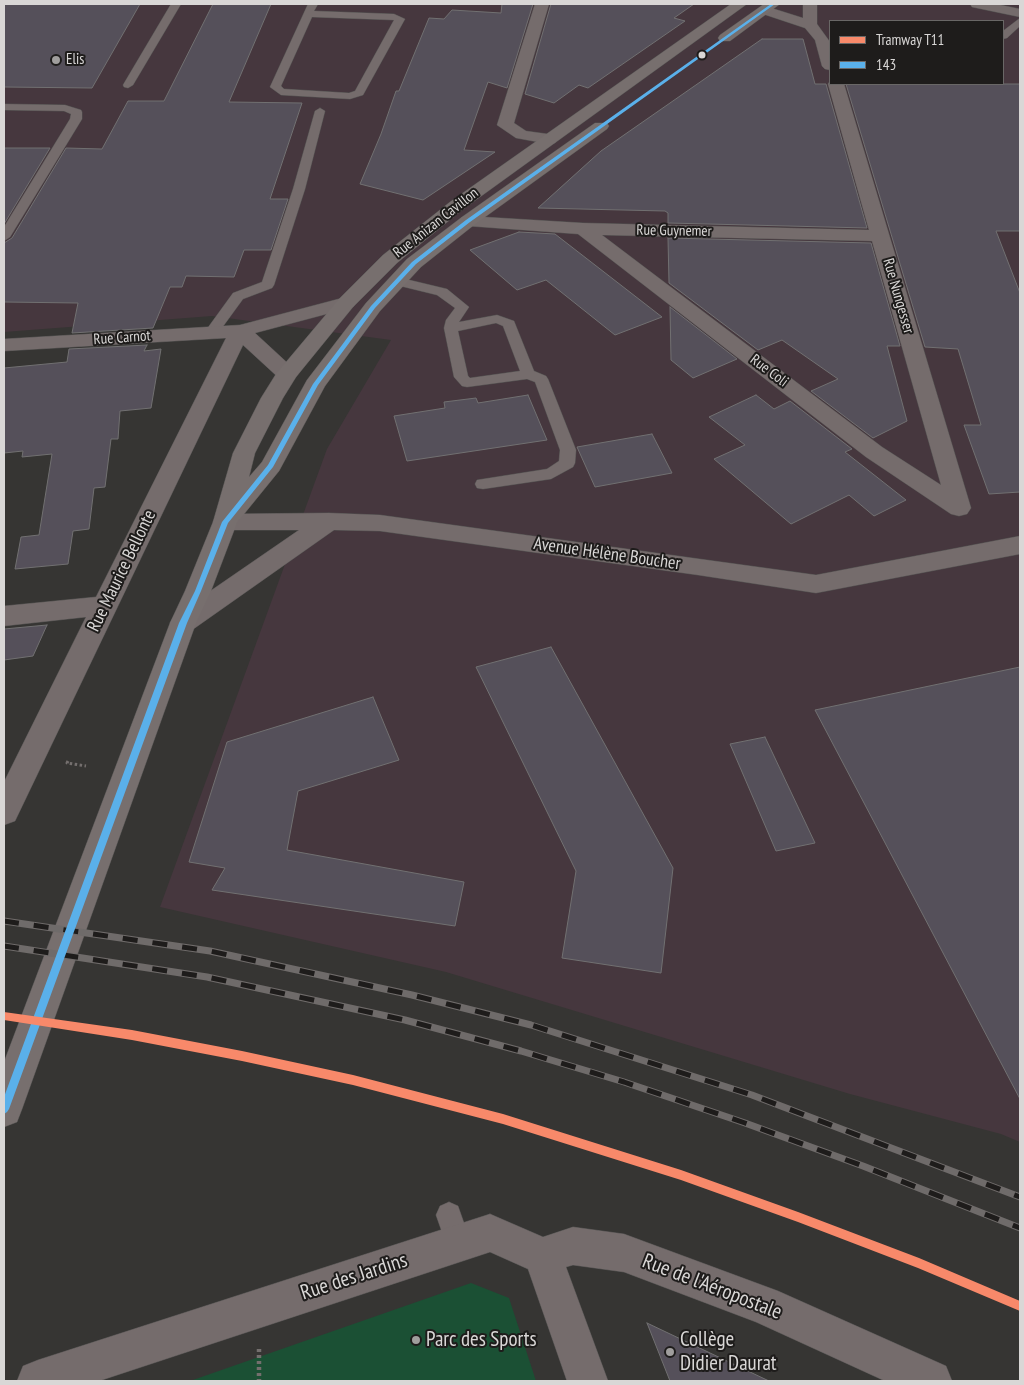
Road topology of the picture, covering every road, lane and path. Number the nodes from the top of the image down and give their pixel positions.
1 (176, 4) edge
2 (313, 4) edge
3 (542, 4) edge
4 (740, 4) edge
5 (810, 4) edge
6 (977, 4) edge
7 (769, 7) edge
8 (1020, 13) edge
9 (309, 14) junction
10 (1020, 21) edge
11 (810, 25) junction
12 (1004, 35) edge
13 (829, 63) edge
14 (128, 85) dead end
15 (836, 85) edge
16 (4, 107) edge
17 (320, 111) dead end
18 (549, 140) junction
19 (468, 221) junction
20 (583, 229) junction
21 (4, 236) edge
22 (881, 236) junction
23 (397, 282) junction
24 (346, 303) junction
25 (451, 328) junction
26 (240, 331) junction
27 (212, 333) junction
28 (4, 345) edge
29 (287, 374) junction
30 (528, 374) junction
31 (482, 484) dead end
32 (959, 508) joint
33 (329, 521) junction
34 (224, 522) junction
35 (1020, 545) edge
36 (104, 606) junction
37 (4, 616) edge
38 (183, 623) junction
39 (4, 812) edge
40 (4, 1108) edge
41 (543, 1256) junction
42 (38, 1381) edge
43 (587, 1381) edge
44 (931, 1381) edge

1 - 14 lane
2 - 9 lane
3 - 18 street
4 - 18 main road, Rue Anizan Cavillon
5 - 11 street
6 - 8 street
7 - 11 street
7 - 19 main road, Rue Anizan Cavillon
9 - 9 lane
10 - 12 lane
11 - 13 street
15 - 22 street, Rue Nungesser
16 - 21 lane
17 - 27 lane
18 - 24 main road, Rue Anizan Cavillon
19 - 20 street, Rue Guynemer
19 - 23 main road, Rue Anizan Cavillon
20 - 22 street, Rue Guynemer
20 - 32 street, Rue Coli
22 - 32 street, Rue Nungesser
23 - 25 lane
23 - 34 main road, Rue Anizan Cavillon
24 - 26 street, Rue Carnot
24 - 29 main road, Rue Anizan Cavillon
25 - 30 lane
25 - 30 lane
26 - 27 street, Rue Carnot
26 - 29 street
26 - 36 street, Rue Maurice Bellonte
27 - 28 street, Rue Carnot
29 - 34 main road, Rue Anizan Cavillon
30 - 31 lane
33 - 34 street, Avenue Hélène Boucher
33 - 35 street, Avenue Hélène Boucher
33 - 38 street
34 - 38 main road, Rue Anizan Cavillon
36 - 37 street
36 - 39 street, Rue Maurice Bellonte
38 - 40 main road, Rue Anizan Cavillon
41 - 42 street, Rue des Jardins
41 - 43 street
41 - 44 street, Rue de l'Aéropostale

